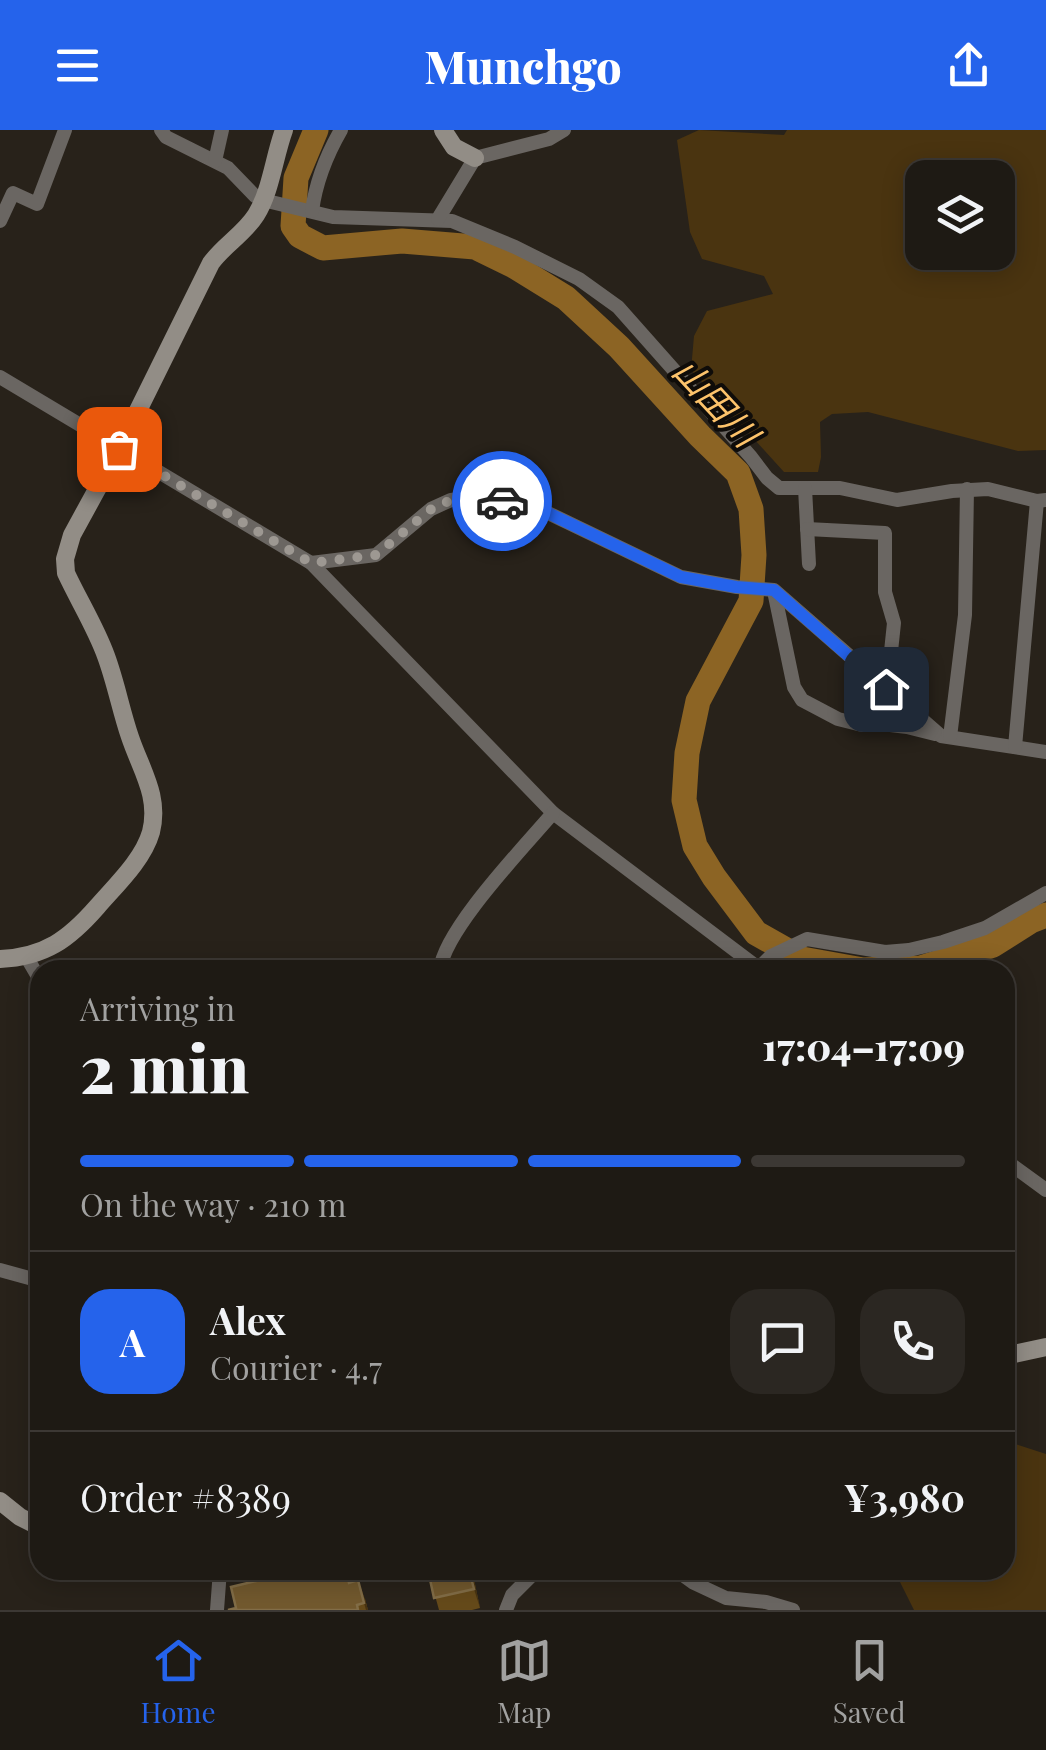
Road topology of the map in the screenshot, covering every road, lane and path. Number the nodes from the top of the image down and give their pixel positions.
1 (65, 130) edge
2 (161, 130) edge
3 (222, 130) edge
4 (284, 130) edge
5 (341, 130) edge
6 (442, 130) edge
7 (564, 130) edge
8 (475, 158) junction
9 (215, 161) junction
10 (268, 202) junction
11 (309, 210) junction
12 (438, 219) junction
13 (0, 220) edge
14 (0, 377) edge
15 (119, 449) junction
16 (805, 488) junction
17 (967, 489) junction
18 (1041, 500) edge
19 (807, 528) junction
20 (311, 563) junction
21 (809, 564) dead end
22 (771, 590) junction
23 (886, 689) junction
24 (945, 736) junction
25 (1015, 747) junction
26 (1046, 752) edge
27 (552, 813) junction
28 (1046, 893) edge
29 (26, 956) junction
30 (0, 959) edge
31 (441, 960) edge
32 (748, 960) edge
33 (768, 960) edge
34 (30, 963) edge
35 (1015, 1167) edge
36 (1046, 1190) edge
37 (0, 1270) edge
38 (30, 1278) edge
39 (1046, 1346) edge
40 (1015, 1354) edge
41 (0, 1501) edge
42 (30, 1522) edge
43 (220, 1580) edge
44 (527, 1580) edge
45 (690, 1580) edge
46 (218, 1610) edge
47 (506, 1610) edge
48 (793, 1610) edge

1 - 13 street
2 - 9 street
3 - 9 street
4 - 10 street
5 - 11 street
6 - 8 street
7 - 8 street
8 - 12 street
9 - 10 street
10 - 11 street
10 - 15 street
11 - 12 street
12 - 16 street
14 - 15 street
15 - 20 street
15 - 29 street
16 - 17 street
16 - 19 street
17 - 18 street
17 - 24 street
18 - 25 street
19 - 21 street
19 - 23 street
20 - 22 street
20 - 27 street
22 - 23 street
22 - 24 street
23 - 24 street
24 - 25 street
25 - 26 street
27 - 31 street
27 - 32 street
28 - 33 street
29 - 30 street
29 - 34 street
35 - 36 street
37 - 38 street
39 - 40 street
41 - 42 street
43 - 46 street
44 - 47 street
45 - 48 street

